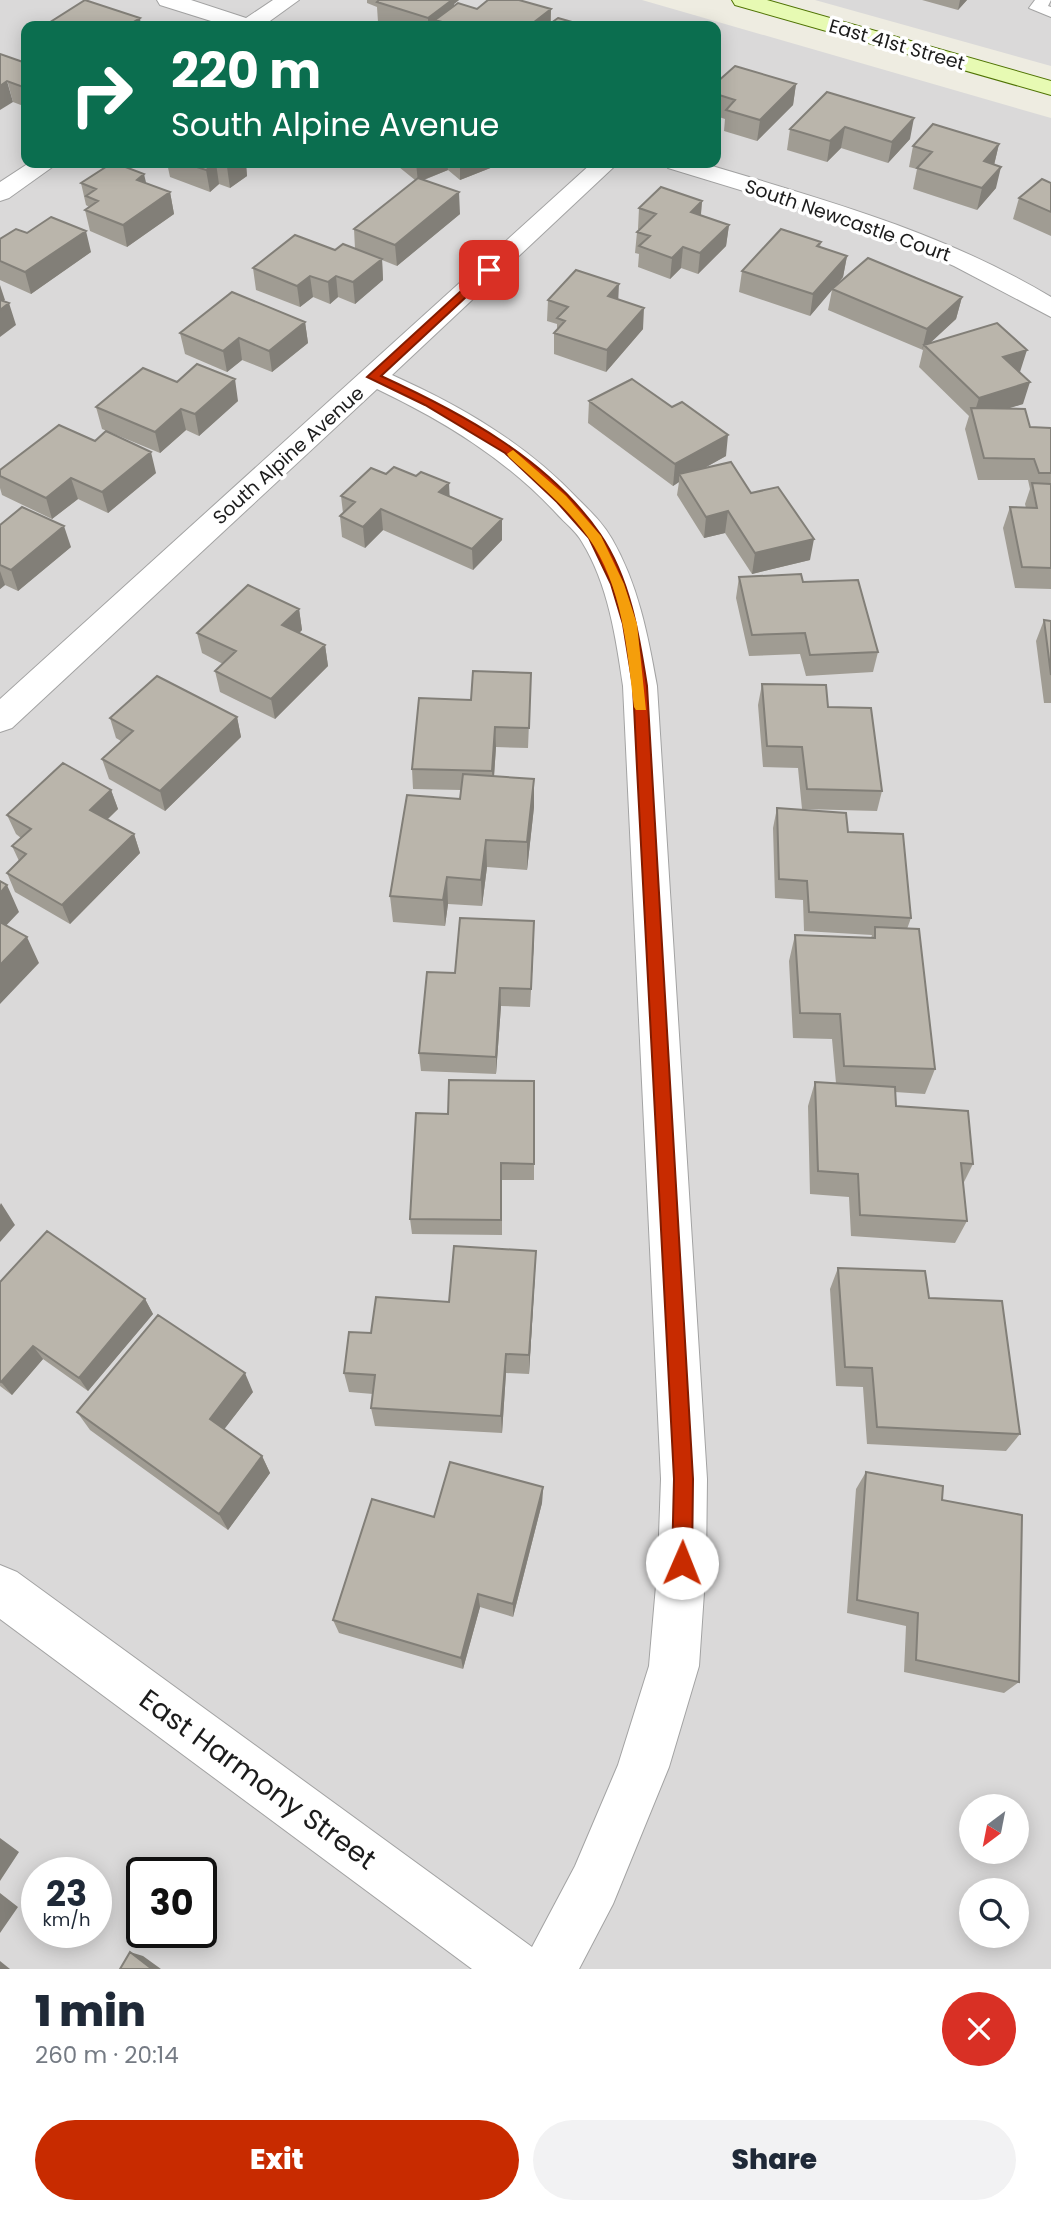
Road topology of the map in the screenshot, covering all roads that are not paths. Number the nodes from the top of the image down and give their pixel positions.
1 (168, 0) edge
2 (288, 0) edge
3 (1044, 0) edge
4 (751, 1) edge
5 (1051, 12) edge
6 (233, 21) edge
7 (256, 21) edge
8 (1051, 88) edge
9 (38, 168) edge
10 (601, 168) edge
11 (693, 168) edge
12 (0, 193) edge
13 (1051, 309) edge
14 (373, 377) junction
15 (0, 719) edge
16 (0, 1589) edge
17 (517, 1969) edge
18 (550, 1969) edge

1 - 6 street
2 - 7 street
3 - 5 lane
4 - 8 main road, East 41st Street
9 - 12 street
10 - 14 street, South Alpine Avenue
11 - 13 street, South Newcastle Court
14 - 15 street, South Alpine Avenue
14 - 18 street
16 - 17 street, East Harmony Street

